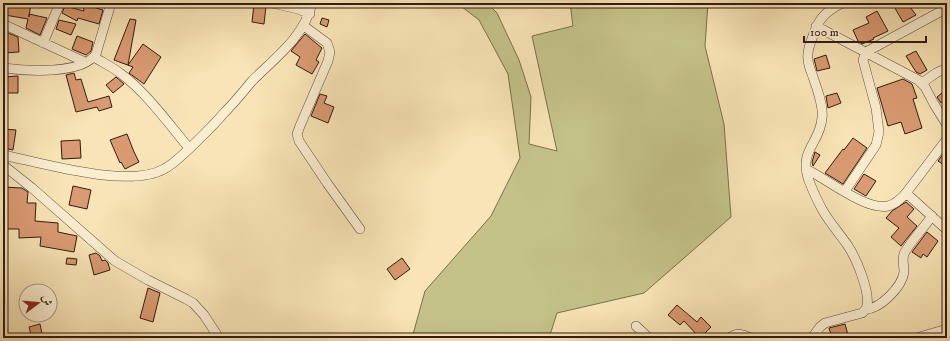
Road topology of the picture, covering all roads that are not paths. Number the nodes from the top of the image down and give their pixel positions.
1 (60, 3) edge
2 (111, 3) edge
3 (272, 3) edge
4 (312, 3) edge
5 (842, 3) edge
6 (947, 8) edge
7 (310, 14) junction
8 (3, 24) edge
9 (304, 26) junction
10 (816, 26) junction
11 (43, 43) junction
12 (866, 52) junction
13 (94, 57) junction
14 (85, 62) junction
15 (947, 68) edge
16 (3, 71) edge
17 (922, 83) junction
18 (947, 125) edge
19 (947, 139) edge
20 (189, 148) junction
21 (3, 155) edge
22 (3, 165) edge
23 (806, 169) junction
24 (845, 191) junction
25 (906, 193) junction
26 (932, 216) junction
27 (360, 229) dead end
28 (947, 230) edge
29 (866, 310) junction
30 (636, 326) dead end
31 (947, 330) edge
32 (219, 338) edge
33 (649, 338) edge
34 (729, 338) edge
35 (751, 338) edge
36 (812, 338) edge
37 (916, 338) edge

1 - 11 street
2 - 13 street
3 - 7 street
4 - 7 street
5 - 10 street
6 - 12 street
7 - 9 street
8 - 11 street
9 - 20 street
9 - 27 street
10 - 12 street
10 - 23 street
11 - 14 street
12 - 17 street
12 - 24 street
13 - 14 street
13 - 20 street
14 - 16 street
15 - 17 street
17 - 18 street
19 - 25 street
20 - 21 street
22 - 32 street
23 - 24 street
23 - 29 street
24 - 25 street
25 - 26 street
26 - 28 street
26 - 29 street
29 - 36 street
30 - 33 street
31 - 37 street
34 - 35 street

